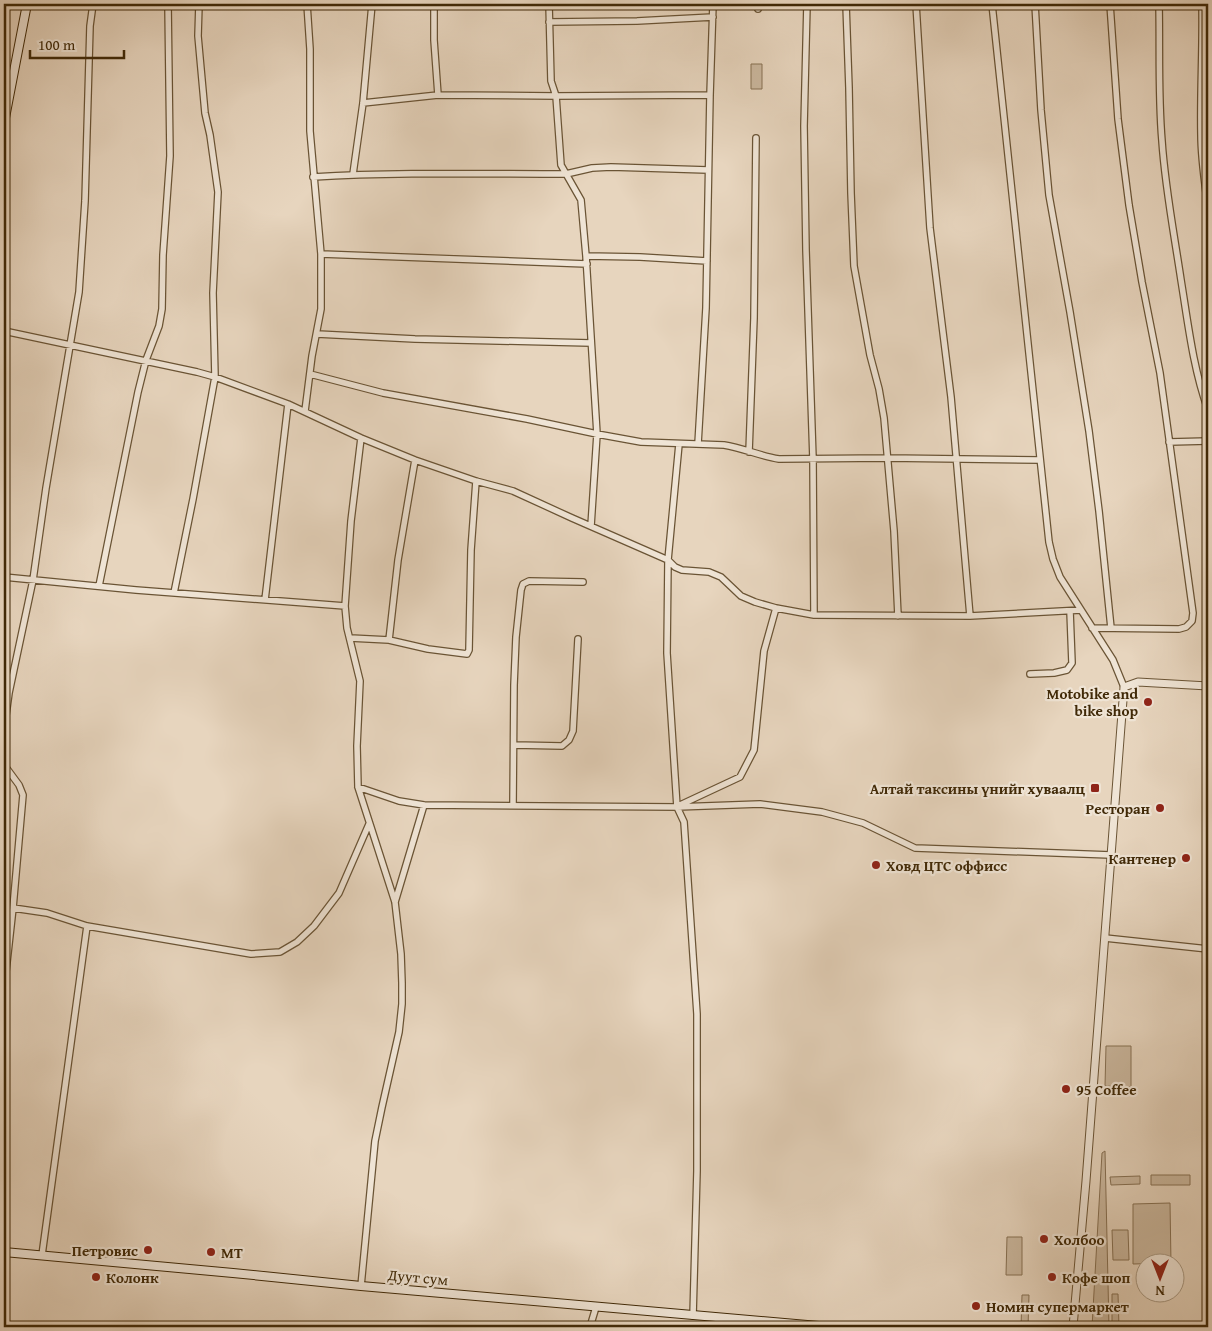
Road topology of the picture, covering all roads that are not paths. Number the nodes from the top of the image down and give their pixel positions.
1 (26, 4) edge
2 (92, 4) edge
3 (168, 4) edge
4 (199, 4) edge
5 (307, 4) edge
6 (372, 4) edge
7 (434, 4) edge
8 (549, 4) edge
9 (713, 4) edge
10 (807, 4) edge
11 (846, 4) edge
12 (916, 4) edge
13 (992, 4) edge
14 (1035, 4) edge
15 (1110, 4) edge
16 (1159, 4) edge
17 (1202, 4) edge
18 (713, 17) junction
19 (549, 22) junction
20 (710, 94) junction
21 (438, 95) junction
22 (556, 96) junction
23 (363, 103) junction
24 (4, 123) edge
25 (756, 138) dead end
26 (708, 170) junction
27 (353, 174) junction
28 (566, 174) junction
29 (313, 177) junction
30 (1208, 208) edge
31 (321, 254) junction
32 (586, 256) junction
33 (707, 261) junction
34 (586, 264) junction
35 (4, 331) edge
36 (317, 334) junction
37 (591, 343) junction
38 (70, 345) junction
39 (146, 360) junction
40 (310, 374) junction
41 (215, 377) junction
42 (288, 404) junction
43 (1208, 410) edge
44 (305, 412) junction
45 (597, 434) junction
46 (360, 438) junction
47 (1208, 441) edge
48 (1169, 442) junction
49 (678, 444) junction
50 (698, 444) junction
51 (749, 452) junction
52 (887, 458) junction
53 (813, 459) junction
54 (957, 459) junction
55 (415, 460) junction
56 (1039, 460) junction
57 (476, 480) junction
58 (592, 526) junction
59 (668, 560) junction
60 (4, 577) edge
61 (33, 580) junction
62 (583, 582) dead end
63 (99, 586) junction
64 (174, 593) junction
65 (266, 600) junction
66 (345, 606) junction
67 (776, 608) junction
68 (1081, 610) junction
69 (1070, 611) junction
70 (814, 614) junction
71 (898, 616) junction
72 (970, 616) junction
73 (1092, 628) junction
74 (1111, 628) junction
75 (350, 638) junction
76 (578, 639) dead end
77 (390, 640) junction
78 (1030, 674) dead end
79 (1208, 686) edge
80 (1124, 687) junction
81 (6, 693) edge
82 (4, 730) edge
83 (514, 745) junction
84 (4, 762) edge
85 (358, 787) junction
86 (424, 805) junction
87 (513, 805) junction
88 (677, 806) junction
89 (369, 824) junction
90 (1111, 855) junction
91 (395, 902) junction
92 (13, 908) junction
93 (87, 926) junction
94 (1104, 938) junction
95 (1208, 950) edge
96 (4, 989) edge
97 (4, 1252) edge
98 (42, 1255) junction
99 (361, 1286) junction
100 (596, 1307) junction
101 (693, 1316) junction
102 (590, 1327) edge
103 (824, 1327) edge
104 (1073, 1327) edge

1 - 24 main road
2 - 38 street
3 - 39 street
4 - 41 street
5 - 29 street
6 - 23 street
7 - 21 street
8 - 19 street
9 - 18 street
10 - 53 street
11 - 52 street
12 - 54 street
13 - 56 street
14 - 74 street
15 - 48 street
16 - 43 street
17 - 30 street
18 - 19 street
18 - 20 street
19 - 22 street
20 - 22 street
20 - 26 street
21 - 22 street
21 - 23 street
22 - 28 street
23 - 27 street
25 - 51 street
26 - 28 street
26 - 33 street
27 - 28 street
27 - 29 street
28 - 32 street
29 - 31 street
31 - 34 street
31 - 36 street
32 - 33 street
32 - 34 street
33 - 50 street
34 - 37 street
35 - 38 street
36 - 37 street
36 - 40 street
37 - 45 street
38 - 39 street
38 - 61 street
39 - 41 street
39 - 63 street
40 - 44 street
40 - 45 street
41 - 42 street
41 - 64 street
42 - 44 street
42 - 65 street
44 - 46 street
45 - 49 street
45 - 58 street
46 - 55 street
46 - 66 street
47 - 48 street
48 - 74 street
49 - 50 street
49 - 59 street
50 - 51 street
51 - 53 street
52 - 53 street
52 - 54 street
52 - 71 street
53 - 70 street
54 - 56 street
54 - 72 street
55 - 57 street
55 - 77 street
56 - 68 street
57 - 58 street
57 - 77 street
58 - 59 street
59 - 67 street
59 - 88 street
60 - 61 street
61 - 63 street
61 - 81 street
62 - 83 street
63 - 64 street
64 - 65 street
65 - 66 street
66 - 75 street
67 - 70 street
67 - 88 street
68 - 69 street
68 - 73 street
69 - 72 street
69 - 78 street
70 - 71 street
71 - 72 street
73 - 74 street
73 - 80 street
75 - 77 street
75 - 85 street
76 - 83 street
79 - 80 street
80 - 90 street
81 - 82 street
83 - 87 street
84 - 92 street
85 - 86 street
85 - 89 street
86 - 87 street
86 - 91 street
87 - 88 street
88 - 90 street
88 - 101 street
89 - 91 street
89 - 93 street
90 - 94 street
91 - 99 street
92 - 93 street
92 - 96 street
93 - 98 street
94 - 95 street
94 - 104 street
97 - 98 main road, Дуут сум
98 - 99 main road, Дуут сум
99 - 100 main road, Дуут сум
100 - 101 main road, Дуут сум
100 - 102 street
101 - 103 main road, Дуут сум

